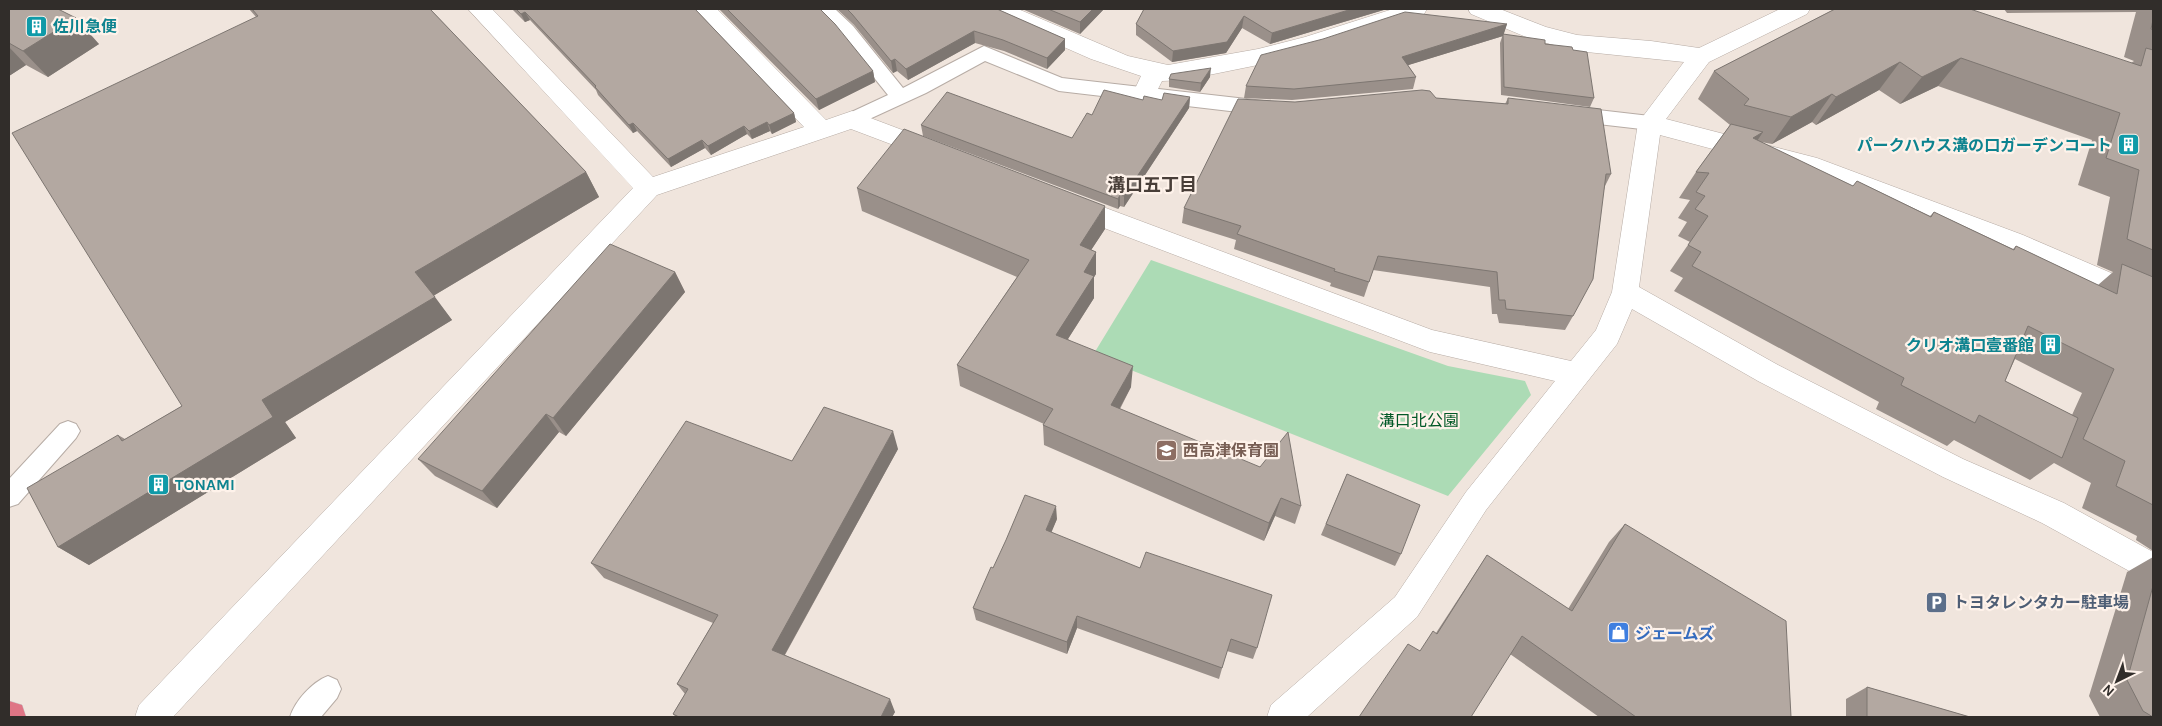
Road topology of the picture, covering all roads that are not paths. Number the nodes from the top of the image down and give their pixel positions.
1 (479, 9) edge
2 (704, 9) edge
3 (824, 9) edge
4 (997, 9) edge
5 (1416, 9) edge
6 (1480, 9) edge
7 (1799, 9) edge
8 (1701, 56) junction
9 (1155, 71) junction
10 (1145, 93) junction
11 (900, 97) junction
12 (1282, 109) edge
13 (1556, 112) edge
14 (852, 120) junction
15 (1650, 123) junction
16 (822, 130) junction
17 (954, 159) edge
18 (648, 188) junction
19 (1047, 195) edge
20 (1625, 292) junction
21 (2153, 303) edge
22 (1577, 374) junction
23 (68, 431) dead end
24 (9, 496) edge
25 (2153, 568) edge
26 (328, 689) dead end
27 (151, 717) edge
28 (303, 717) edge
29 (1283, 717) edge

1 - 18 street
2 - 16 street
3 - 11 lane
4 - 9 street
5 - 9 street
6 - 8 street
7 - 8 street
8 - 15 street
9 - 10 street
10 - 11 lane
10 - 12 lane
11 - 14 lane
13 - 15 lane
14 - 16 street
14 - 17 street
15 - 20 street
15 - 21 street
16 - 18 street
18 - 27 street
19 - 22 street
20 - 22 street
20 - 25 street
22 - 29 street
23 - 24 lane
26 - 28 lane

